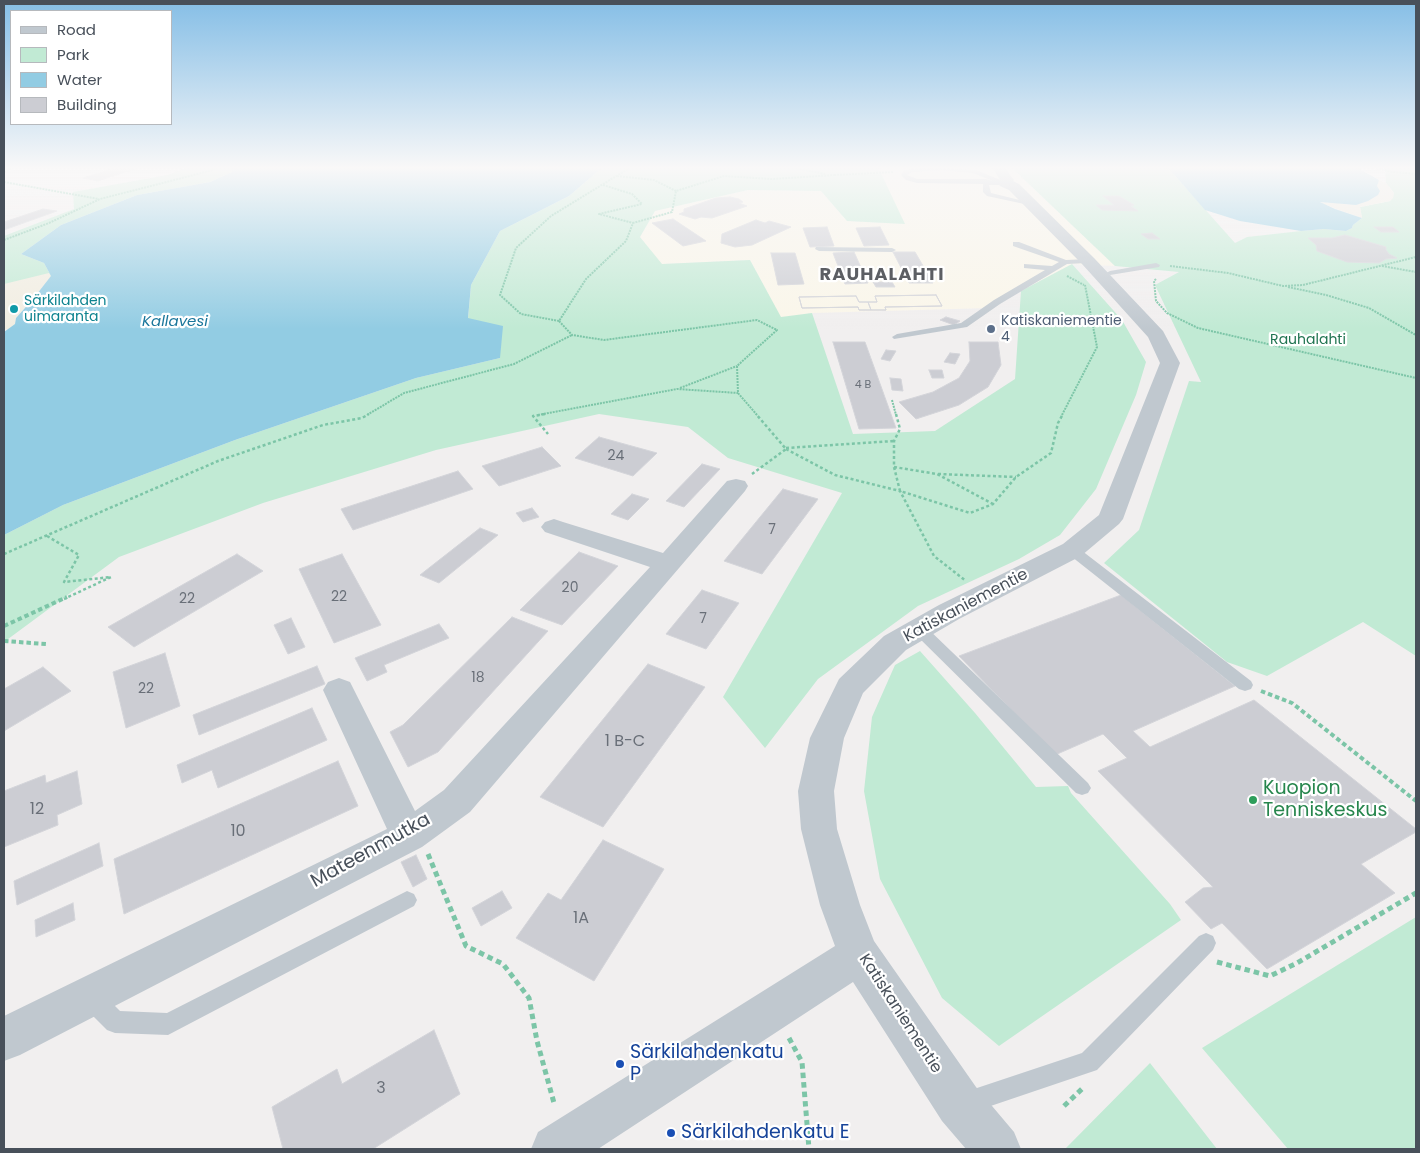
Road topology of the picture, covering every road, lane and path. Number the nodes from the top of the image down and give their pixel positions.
1 (54, 221) edge
2 (546, 221) edge
3 (625, 221) edge
4 (641, 221) edge
5 (1045, 221) edge
6 (633, 223) junction
7 (4, 240) edge
8 (1016, 244) dead end
9 (818, 249) dead end
10 (892, 250) dead end
11 (1416, 257) edge
12 (1156, 265) joint
13 (1027, 266) dead end
14 (1172, 266) junction
15 (1378, 266) junction
16 (1054, 269) junction
17 (1088, 270) junction
18 (1166, 271) dead end
19 (1416, 272) edge
20 (1160, 276) dead end
21 (1283, 286) junction
22 (559, 321) junction
23 (572, 335) junction
24 (897, 336) dead end
25 (1416, 336) edge
26 (737, 366) junction
27 (1416, 378) edge
28 (677, 389) junction
29 (738, 393) junction
30 (892, 400) dead end
31 (548, 434) dead end
32 (894, 441) junction
33 (786, 448) junction
34 (894, 467) junction
35 (938, 474) junction
36 (1016, 477) junction
37 (736, 486) joint
38 (900, 491) junction
39 (993, 504) junction
40 (554, 527) dead end
41 (46, 535) junction
42 (1072, 550) junction
43 (4, 554) edge
44 (666, 566) junction
45 (985, 595) junction
46 (4, 626) edge
47 (919, 629) junction
48 (4, 641) edge
49 (46, 644) dead end
50 (1245, 685) joint
51 (339, 690) dead end
52 (1082, 788) dead end
53 (1416, 801) edge
54 (417, 842) junction
55 (1416, 893) edge
56 (408, 900) dead end
57 (1208, 952) joint
58 (859, 954) junction
59 (89, 997) junction
60 (774, 1010) junction
61 (4, 1039) edge
62 (554, 1103) dead end
63 (959, 1104) junction
64 (555, 1149) edge
65 (809, 1149) edge
66 (997, 1149) edge

1 - 7 path
2 - 22 path
3 - 6 path
4 - 6 path
5 - 17 street, Katiskaniementie
6 - 22 path
8 - 17 lane
9 - 10 lane
11 - 15 path
12 - 14 path
12 - 17 lane
13 - 16 lane
14 - 18 path
14 - 21 path
15 - 19 path
15 - 21 path
16 - 17 lane
16 - 24 lane
17 - 36 path
17 - 42 street, Katiskaniementie
20 - 27 path
21 - 25 path
22 - 23 path
23 - 26 path
23 - 41 path
26 - 28 path
26 - 29 path
28 - 29 path
28 - 31 path
29 - 33 path
30 - 32 path
32 - 33 path
32 - 34 path
33 - 37 path
33 - 38 path
34 - 35 path
34 - 38 path
35 - 36 path
35 - 39 path
36 - 39 path
37 - 44 street, Mateenmutka
38 - 39 path
38 - 45 path
40 - 44 street
41 - 43 path
41 - 46 path
42 - 45 street, Katiskaniementie
42 - 50 lane
44 - 54 street, Mateenmutka
45 - 47 street, Katiskaniementie
47 - 52 lane
47 - 58 street, Katiskaniementie
48 - 49 path
50 - 53 path
51 - 54 street
54 - 59 street, Mateenmutka
54 - 62 path
55 - 57 path
56 - 59 lane
57 - 63 lane
58 - 60 street
58 - 63 street, Katiskaniementie
59 - 61 street, Mateenmutka
60 - 64 street
60 - 65 path
63 - 66 street, Katiskaniementie

